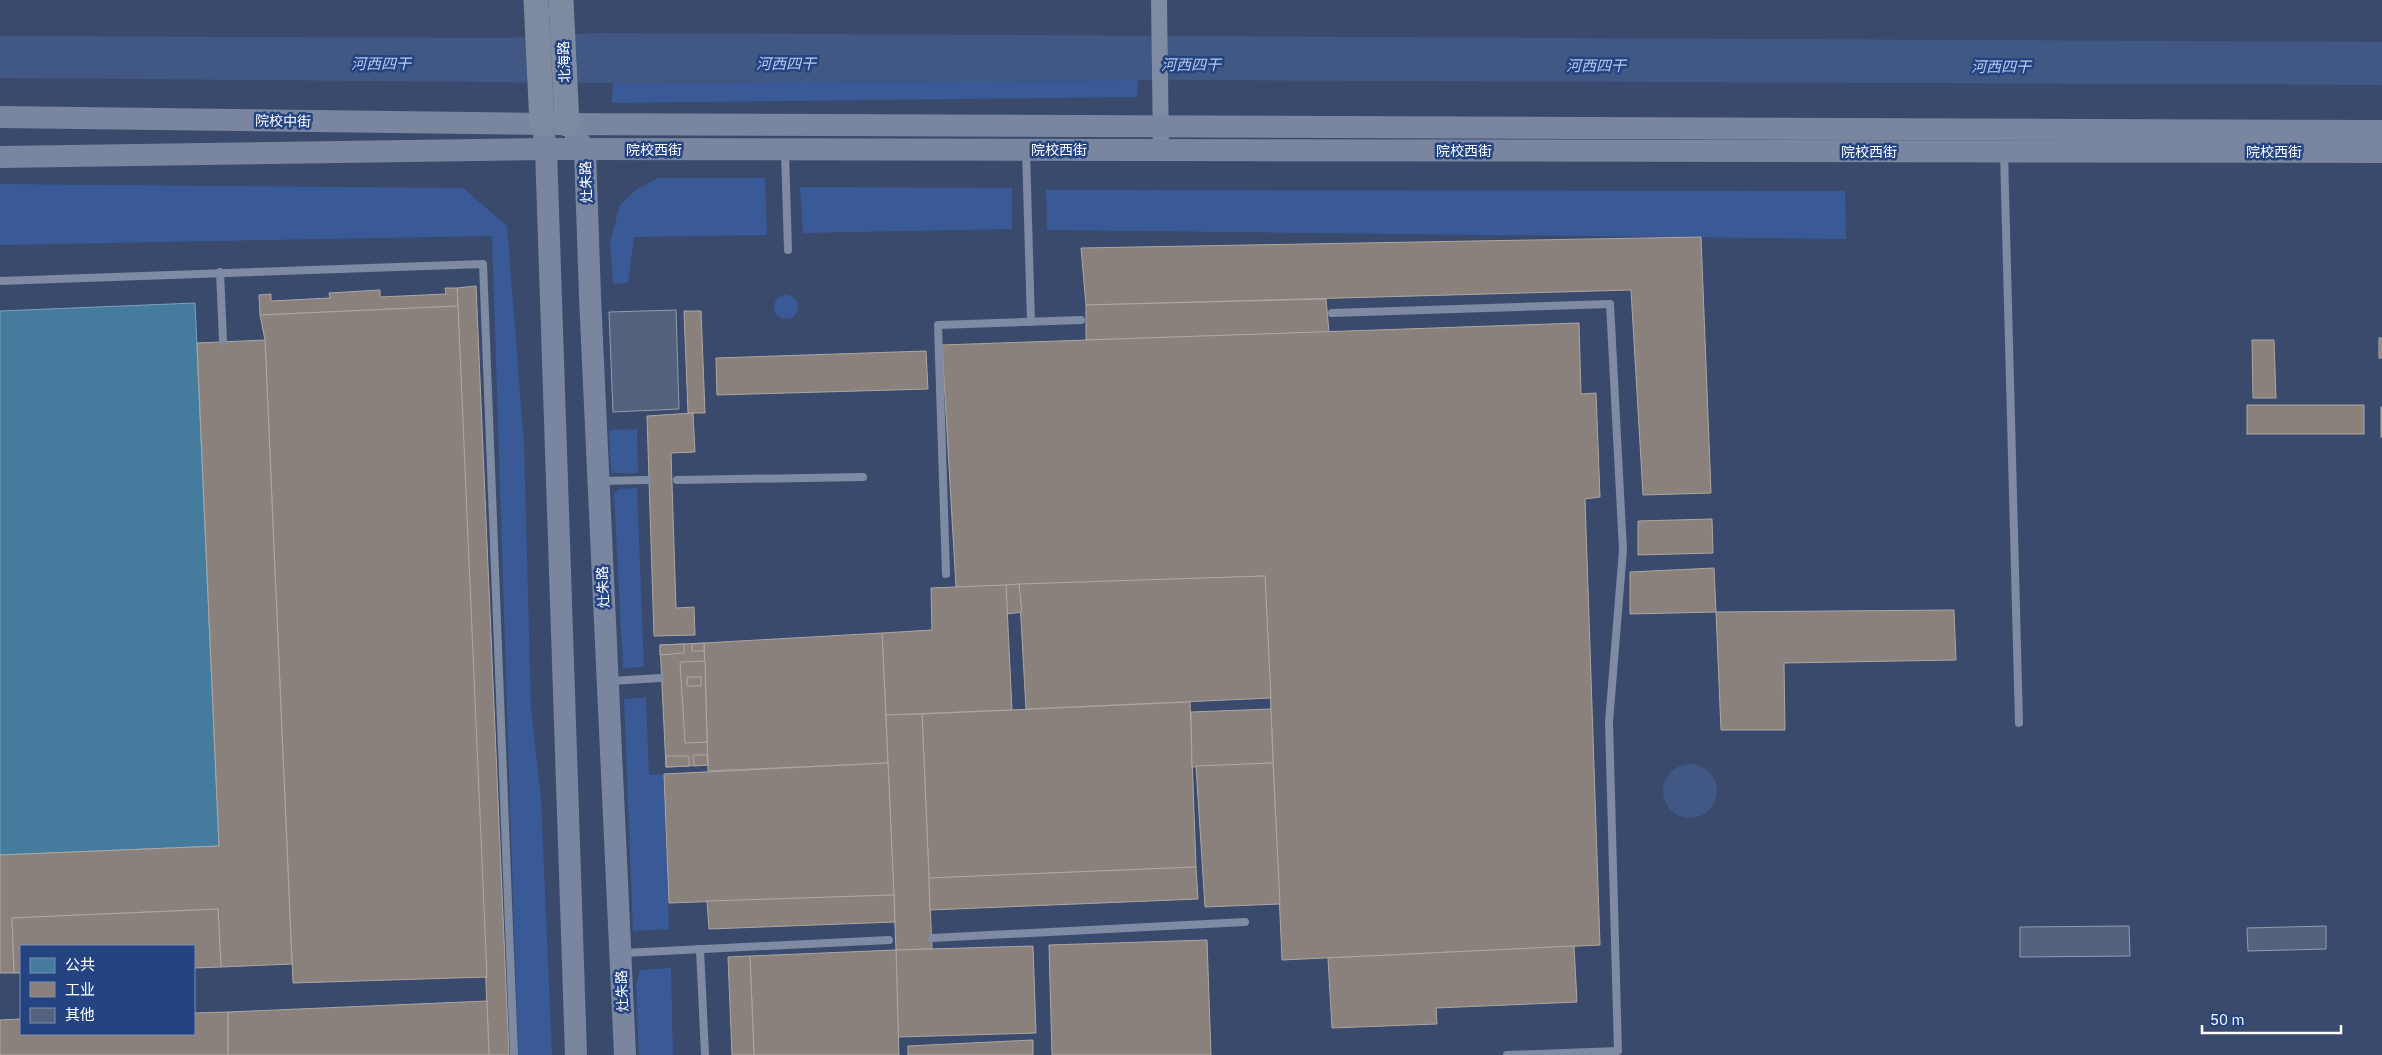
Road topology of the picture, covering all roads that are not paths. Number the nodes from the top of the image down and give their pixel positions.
1 (536, 0) edge
2 (561, 0) edge
3 (1160, 0) edge
4 (0, 118) edge
5 (542, 124) junction
6 (567, 124) junction
7 (1162, 127) junction
8 (2382, 130) edge
9 (546, 150) junction
10 (585, 150) junction
11 (785, 150) junction
12 (1026, 150) junction
13 (1161, 150) junction
14 (2004, 152) junction
15 (2382, 152) edge
16 (0, 157) edge
17 (788, 250) dead end
18 (220, 272) junction
19 (0, 280) edge
20 (1332, 312) dead end
21 (1081, 320) dead end
22 (1030, 322) junction
23 (223, 341) dead end
24 (863, 476) dead end
25 (647, 480) dead end
26 (677, 480) dead end
27 (598, 481) junction
28 (946, 574) dead end
29 (660, 678) dead end
30 (608, 681) junction
31 (2019, 723) dead end
32 (1245, 922) dead end
33 (932, 938) dead end
34 (889, 940) dead end
35 (700, 950) junction
36 (621, 954) junction
37 (514, 1055) edge
38 (576, 1055) edge
39 (625, 1055) edge
40 (705, 1055) edge
41 (1507, 1055) edge

1 - 5 main road, 北海路
2 - 6 main road, 北海路
3 - 7 street
4 - 5 main road, 院校中街
5 - 6 main road, 院校中街
5 - 9 main road
6 - 7 main road, 院校西街
6 - 10 main road, 灶朱路
7 - 8 main road, 院校西街
7 - 13 street
9 - 10 main road, 院校西街
9 - 16 main road
9 - 38 main road
10 - 11 main road, 院校西街
10 - 27 main road, 灶朱路
11 - 12 main road, 院校西街
11 - 17 lane
12 - 13 main road, 院校西街
12 - 22 lane
13 - 14 main road, 院校西街
14 - 15 main road, 院校西街
14 - 31 lane
18 - 19 lane
18 - 23 lane
18 - 37 lane
20 - 41 lane
21 - 22 lane
22 - 28 lane
24 - 26 lane
25 - 27 lane
27 - 30 main road, 灶朱路
29 - 30 lane
30 - 36 main road, 灶朱路
32 - 33 lane
34 - 35 lane
35 - 36 lane
35 - 40 lane
36 - 39 main road, 灶朱路

